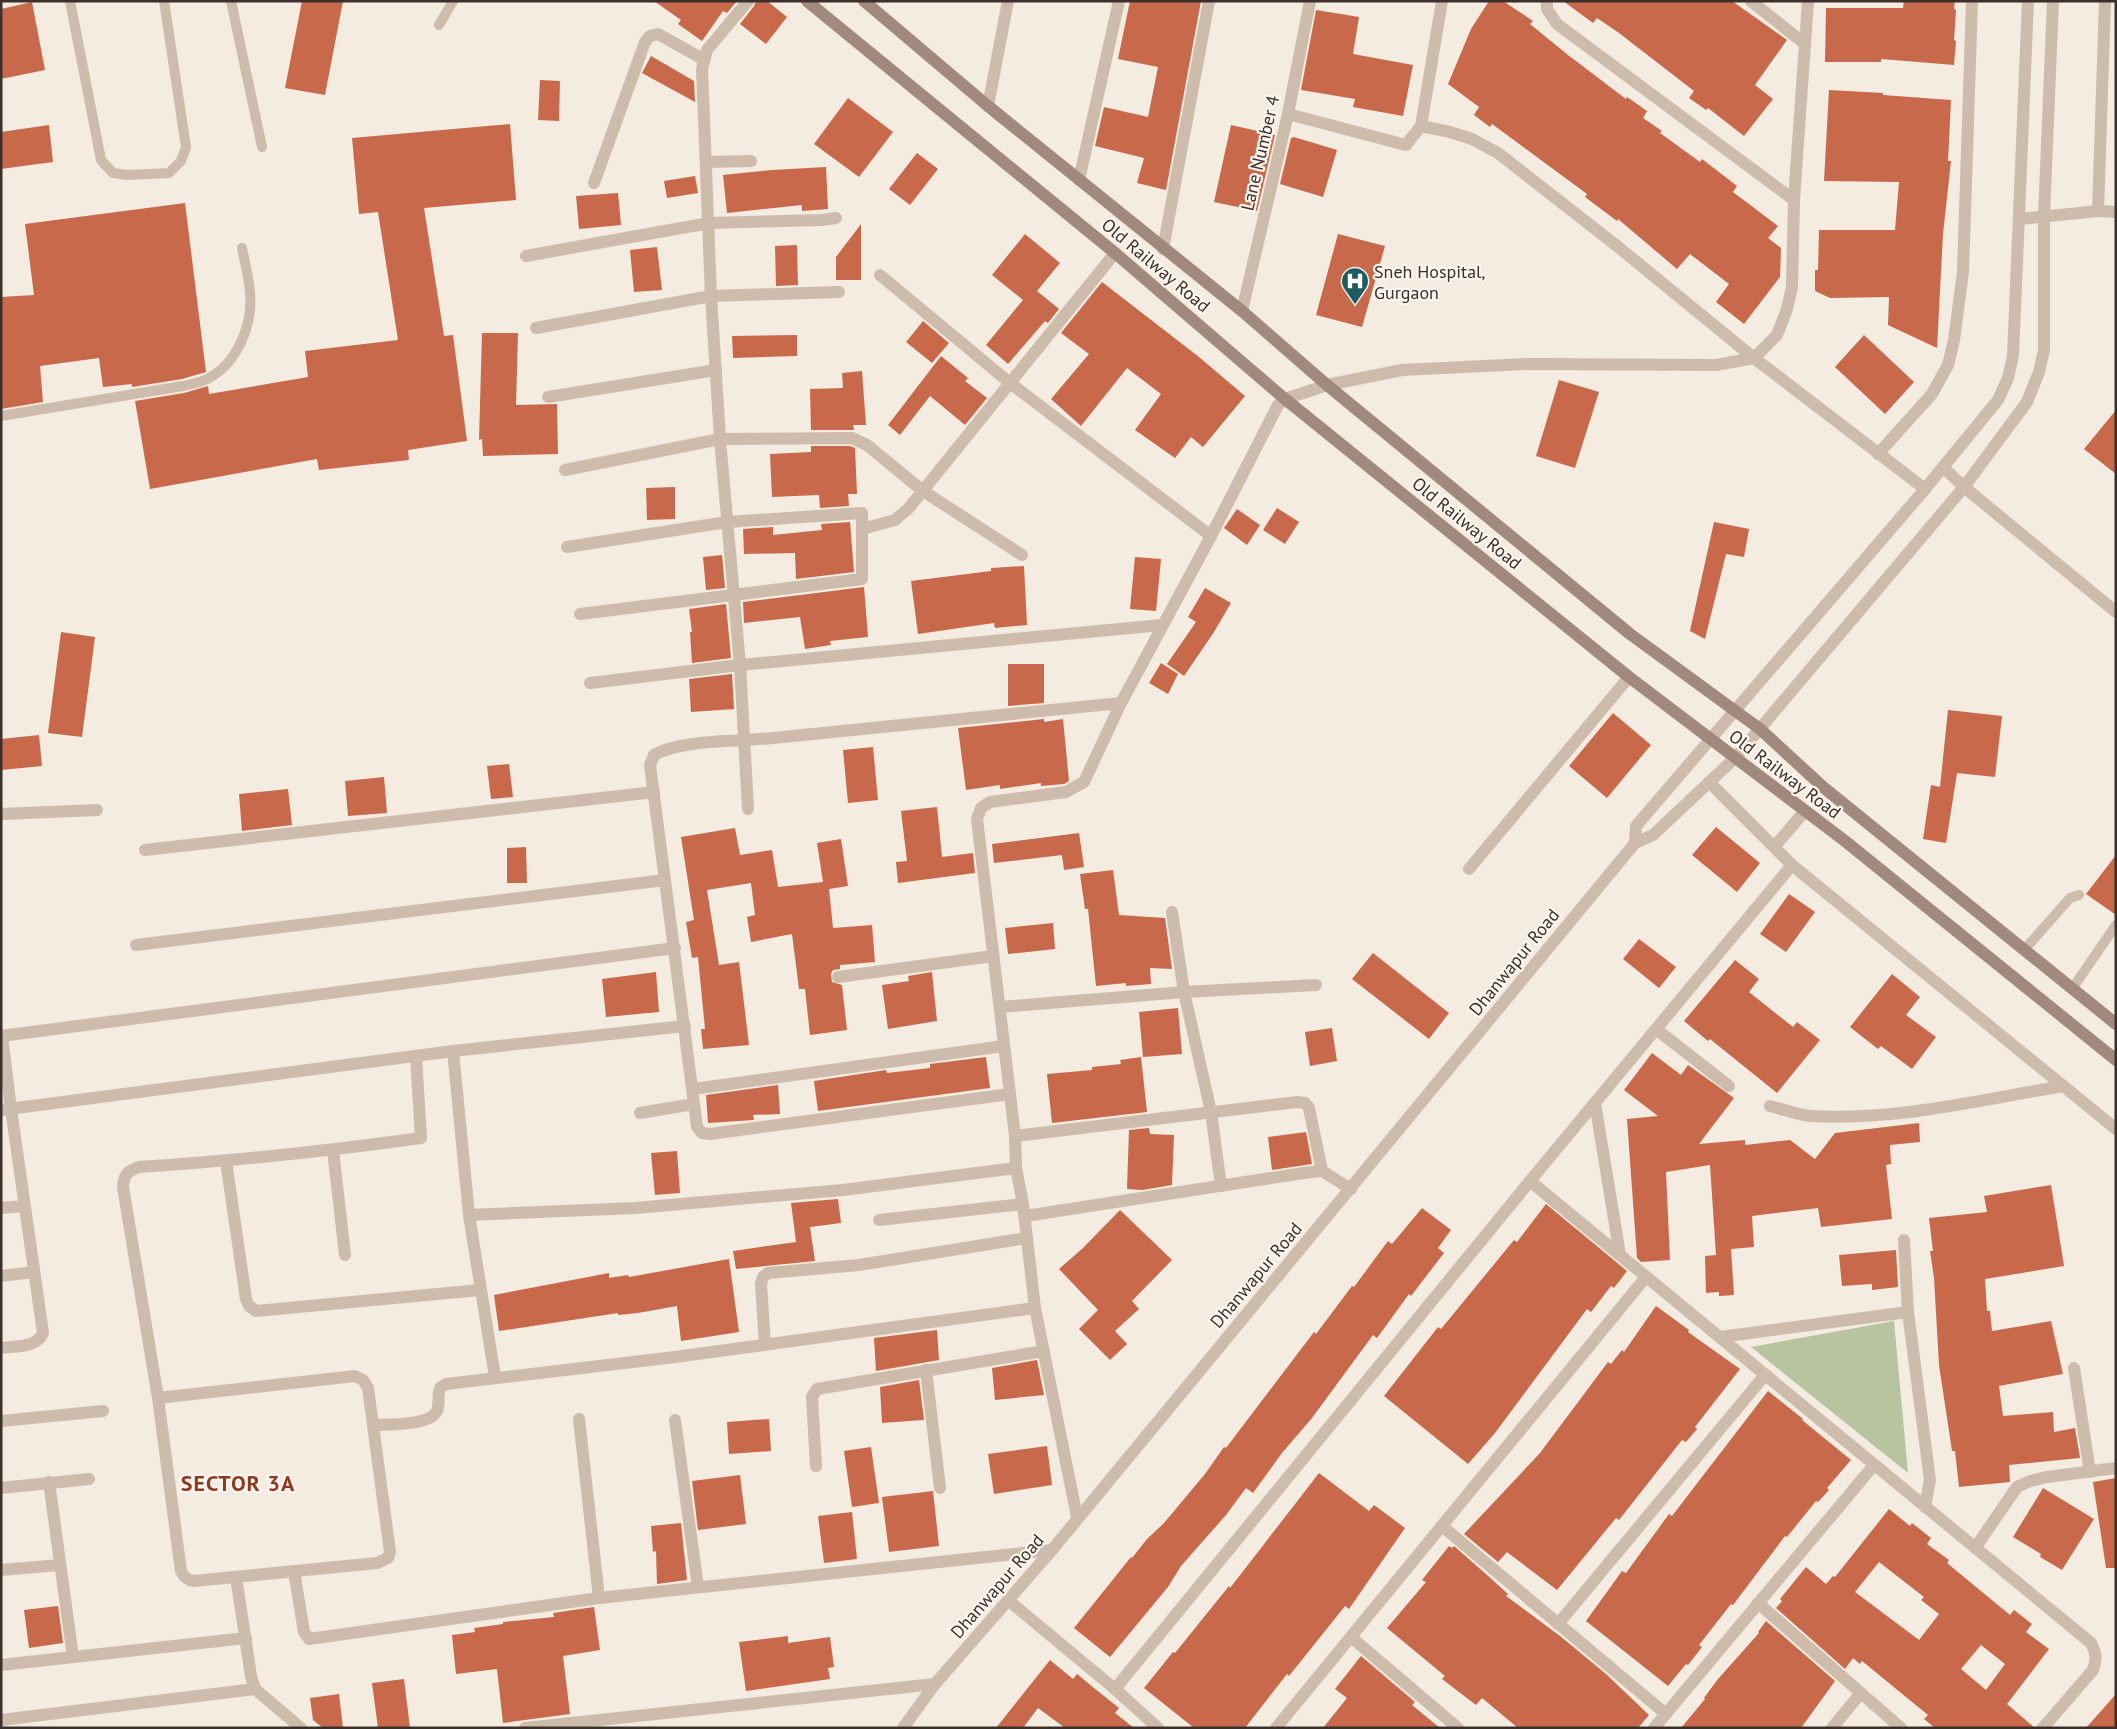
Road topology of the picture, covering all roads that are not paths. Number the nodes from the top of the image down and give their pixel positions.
1 (70, 1) edge
2 (164, 1) edge
3 (231, 1) edge
4 (453, 1) edge
5 (748, 1) edge
6 (807, 1) edge
7 (864, 1) edge
8 (1008, 1) edge
9 (1119, 1) edge
10 (1209, 1) edge
11 (1310, 1) edge
12 (1442, 1) edge
13 (1547, 1) edge
14 (1751, 1) edge
15 (1808, 1) edge
16 (1972, 1) edge
17 (2028, 1) edge
18 (2053, 1) edge
19 (2105, 1) edge
20 (439, 25) dead end
21 (1805, 44) junction
22 (2109, 50) edge
23 (703, 59) junction
24 (988, 106) junction
25 (1288, 114) junction
26 (1421, 126) junction
27 (262, 147) dead end
28 (752, 161) dead end
29 (706, 162) junction
30 (1079, 180) junction
31 (594, 183) dead end
32 (1794, 200) junction
33 (2098, 211) junction
34 (2116, 212) edge
35 (2044, 216) junction
36 (836, 218) dead end
37 (2019, 219) junction
38 (709, 223) junction
39 (242, 248) dead end
40 (1163, 249) junction
41 (1115, 253) junction
42 (526, 256) dead end
43 (880, 275) dead end
44 (839, 292) dead end
45 (711, 296) junction
46 (1242, 311) junction
47 (536, 328) dead end
48 (1754, 358) junction
49 (716, 370) junction
50 (1010, 383) junction
51 (1327, 385) junction
52 (548, 397) dead end
53 (1285, 399) junction
54 (1, 416) edge
55 (720, 439) junction
56 (1878, 454) junction
57 (1943, 467) junction
58 (565, 470) dead end
59 (1964, 487) junction
60 (1925, 488) junction
61 (923, 491) junction
62 (727, 522) junction
63 (862, 529) junction
64 (1211, 536) junction
65 (568, 547) dead end
66 (1022, 555) dead end
67 (733, 594) junction
68 (2116, 612) edge
69 (580, 614) dead end
70 (1162, 625) junction
71 (740, 665) junction
72 (1629, 676) junction
73 (590, 683) dead end
74 (1121, 703) junction
75 (1735, 710) junction
76 (1760, 729) junction
77 (1710, 740) junction
78 (745, 741) junction
79 (1736, 757) junction
80 (1709, 782) junction
81 (654, 792) junction
82 (748, 809) dead end
83 (97, 810) dead end
84 (1805, 810) junction
85 (1, 814) edge
86 (1635, 843) junction
87 (1774, 847) junction
88 (145, 850) dead end
89 (1792, 864) junction
90 (1469, 870) dead end
91 (666, 880) junction
92 (2079, 894) dead end
93 (1172, 912) dead end
94 (2116, 925) edge
95 (136, 944) dead end
96 (675, 948) junction
97 (2025, 949) junction
98 (993, 956) junction
99 (838, 977) dead end
100 (1316, 985) dead end
101 (2072, 988) junction
102 (1184, 992) junction
103 (1000, 1006) junction
104 (2116, 1024) edge
105 (685, 1026) junction
106 (1656, 1028) junction
107 (2, 1036) edge
108 (1004, 1046) junction
109 (453, 1051) junction
110 (416, 1056) junction
111 (2116, 1060) edge
112 (1729, 1086) dead end
113 (2063, 1086) junction
114 (693, 1089) junction
115 (1010, 1094) junction
116 (1595, 1103) junction
117 (694, 1104) junction
118 (1770, 1106) dead end
119 (6, 1110) edge
120 (1211, 1112) junction
121 (640, 1113) dead end
122 (2116, 1129) edge
123 (1015, 1136) junction
124 (333, 1150) junction
125 (226, 1161) junction
126 (1016, 1168) junction
127 (1322, 1172) junction
128 (1530, 1181) junction
129 (1221, 1186) junction
130 (1351, 1189) junction
131 (24, 1206) junction
132 (1, 1208) edge
133 (1024, 1210) junction
134 (469, 1215) junction
135 (879, 1220) dead end
136 (1027, 1238) junction
137 (1904, 1240) dead end
138 (345, 1255) dead end
139 (1620, 1255) junction
140 (34, 1272) junction
141 (1, 1276) edge
142 (1646, 1277) junction
143 (480, 1290) junction
144 (1035, 1308) junction
145 (1908, 1312) junction
146 (1720, 1338) junction
147 (765, 1345) junction
148 (1, 1348) edge
149 (1044, 1351) junction
150 (2074, 1368) dead end
151 (926, 1370) junction
152 (1765, 1375) junction
153 (495, 1377) junction
154 (158, 1398) junction
155 (103, 1411) dead end
156 (579, 1419) dead end
157 (675, 1420) dead end
158 (1, 1421) edge
159 (374, 1425) junction
160 (1874, 1465) junction
161 (816, 1466) dead end
162 (2116, 1468) edge
163 (2090, 1472) junction
164 (89, 1478) dead end
165 (50, 1482) junction
166 (1, 1488) edge
167 (940, 1488) dead end
168 (1925, 1507) junction
169 (1077, 1517) junction
170 (1442, 1526) junction
171 (1975, 1548) junction
172 (1052, 1550) junction
173 (60, 1565) junction
174 (1, 1570) edge
175 (294, 1571) junction
176 (236, 1576) junction
177 (698, 1587) junction
178 (599, 1598) junction
179 (1009, 1601) junction
180 (1758, 1603) junction
181 (1558, 1624) junction
182 (1351, 1637) junction
183 (246, 1638) junction
184 (73, 1657) junction
185 (1, 1665) edge
186 (935, 1684) junction
187 (255, 1689) junction
188 (1116, 1689) junction
189 (1860, 1694) junction
190 (1666, 1714) junction
191 (1, 1720) edge
192 (301, 1728) edge
193 (525, 1728) edge
194 (903, 1728) edge
195 (1158, 1728) edge
196 (1276, 1728) edge
197 (1458, 1728) edge
198 (1654, 1728) edge
199 (1832, 1728) edge
200 (1901, 1728) edge
201 (2042, 1728) edge

1 - 2 lane
3 - 27 lane
4 - 20 lane
5 - 23 street
6 - 41 main road, Old Railway Road
7 - 24 main road, Old Railway Road
8 - 24 street
9 - 30 street
10 - 40 street
11 - 25 street, Lane Number 4
12 - 26 street
13 - 32 street
14 - 21 street
15 - 21 street
16 - 56 street
17 - 37 street, Dhanwapur Road
18 - 35 street, Dhanwapur Road
19 - 22 street
21 - 32 street
22 - 33 street
23 - 29 street
23 - 31 street
24 - 30 main road, Old Railway Road
25 - 26 street
25 - 46 street, Lane Number 4
26 - 48 street
28 - 29 street
29 - 38 street
30 - 40 main road, Old Railway Road
32 - 48 street
33 - 34 street
33 - 35 street
35 - 37 street
35 - 59 street, Dhanwapur Road
36 - 38 street
37 - 57 street, Dhanwapur Road
38 - 42 street
38 - 45 street
39 - 54 lane
40 - 46 main road, Old Railway Road
41 - 50 street
41 - 53 main road, Old Railway Road
43 - 50 street
44 - 45 street
45 - 47 street
45 - 49 street
46 - 51 main road, Old Railway Road
48 - 51 street
48 - 56 street
49 - 52 street
49 - 55 street
50 - 61 street
50 - 64 street
51 - 53 street
51 - 75 main road, Old Railway Road
53 - 64 street
53 - 72 main road, Old Railway Road
55 - 58 street
55 - 61 street
55 - 62 street
56 - 60 street
57 - 59 street
57 - 60 street, Dhanwapur Road
59 - 68 street
59 - 76 street, Dhanwapur Road
60 - 75 street, Dhanwapur Road
61 - 63 street
61 - 66 street
62 - 63 street
62 - 65 street
62 - 67 street
63 - 67 street
64 - 70 street
67 - 69 street
67 - 71 street
70 - 71 street
70 - 74 street
71 - 73 street
71 - 78 street
72 - 77 main road, Old Railway Road
72 - 90 street
74 - 78 street
74 - 98 street
75 - 76 main road, Old Railway Road
75 - 77 street, Dhanwapur Road
76 - 79 street, Dhanwapur Road
76 - 97 main road, Old Railway Road
77 - 79 main road, Old Railway Road
77 - 86 street, Dhanwapur Road
78 - 81 street
78 - 82 street
79 - 80 street, Dhanwapur Road
79 - 84 main road, Old Railway Road
80 - 86 street, Dhanwapur Road
80 - 87 street
81 - 88 street
81 - 91 street
83 - 85 street
84 - 87 street
84 - 111 main road, Old Railway Road
86 - 130 street, Dhanwapur Road
87 - 89 street
89 - 106 street
89 - 113 street
91 - 95 street
91 - 96 street
92 - 97 lane
93 - 102 street
94 - 101 lane
96 - 105 street
96 - 107 street
97 - 101 main road, Old Railway Road
98 - 99 street
98 - 103 street
100 - 102 street
101 - 104 main road, Old Railway Road
102 - 103 street
102 - 120 street
103 - 108 street
105 - 109 street
105 - 114 street
106 - 112 street
106 - 116 street
107 - 119 street
108 - 114 street
108 - 115 street
109 - 110 street
109 - 134 street
110 - 119 street
110 - 124 street
113 - 118 street
113 - 122 street
114 - 117 street
115 - 117 street
115 - 123 street
116 - 128 street
116 - 139 street
117 - 121 street
119 - 131 street
120 - 123 street
120 - 127 street
120 - 129 street
123 - 126 street
124 - 125 street
124 - 138 street
125 - 143 street
125 - 154 street
126 - 133 street
126 - 134 street
127 - 129 street
127 - 130 street
128 - 139 street
128 - 188 street
129 - 133 street
130 - 169 street, Dhanwapur Road
131 - 132 street
131 - 140 street
133 - 135 street
133 - 136 street
134 - 143 street
136 - 144 street
136 - 147 street
137 - 145 street
139 - 142 street
140 - 141 street
140 - 148 street
142 - 146 street
142 - 170 street
143 - 153 street
144 - 147 street
144 - 149 street
145 - 146 street
145 - 168 street
146 - 152 street
147 - 153 street
149 - 151 street
149 - 169 street
150 - 163 street
151 - 161 street
151 - 167 street
152 - 160 street
152 - 181 street
153 - 159 street
154 - 159 street
154 - 176 street
155 - 158 street
156 - 178 street
157 - 177 street
159 - 175 street
160 - 168 street
160 - 180 street
162 - 163 street
163 - 171 street
164 - 165 street
165 - 166 street
165 - 173 street
168 - 171 street
169 - 172 street, Dhanwapur Road
170 - 181 street
170 - 182 street
171 - 201 street
172 - 177 street
172 - 179 street, Dhanwapur Road
173 - 174 street
173 - 184 street
175 - 176 street
175 - 178 street
176 - 183 street
177 - 178 street
179 - 186 street, Dhanwapur Road
179 - 188 street
180 - 189 street
180 - 190 street
181 - 190 street
182 - 196 street
182 - 197 street
183 - 184 street
183 - 187 street
184 - 185 street
186 - 193 street
186 - 194 street, Dhanwapur Road
187 - 191 street
187 - 192 street
188 - 195 street
189 - 199 street
189 - 200 street
190 - 198 street

